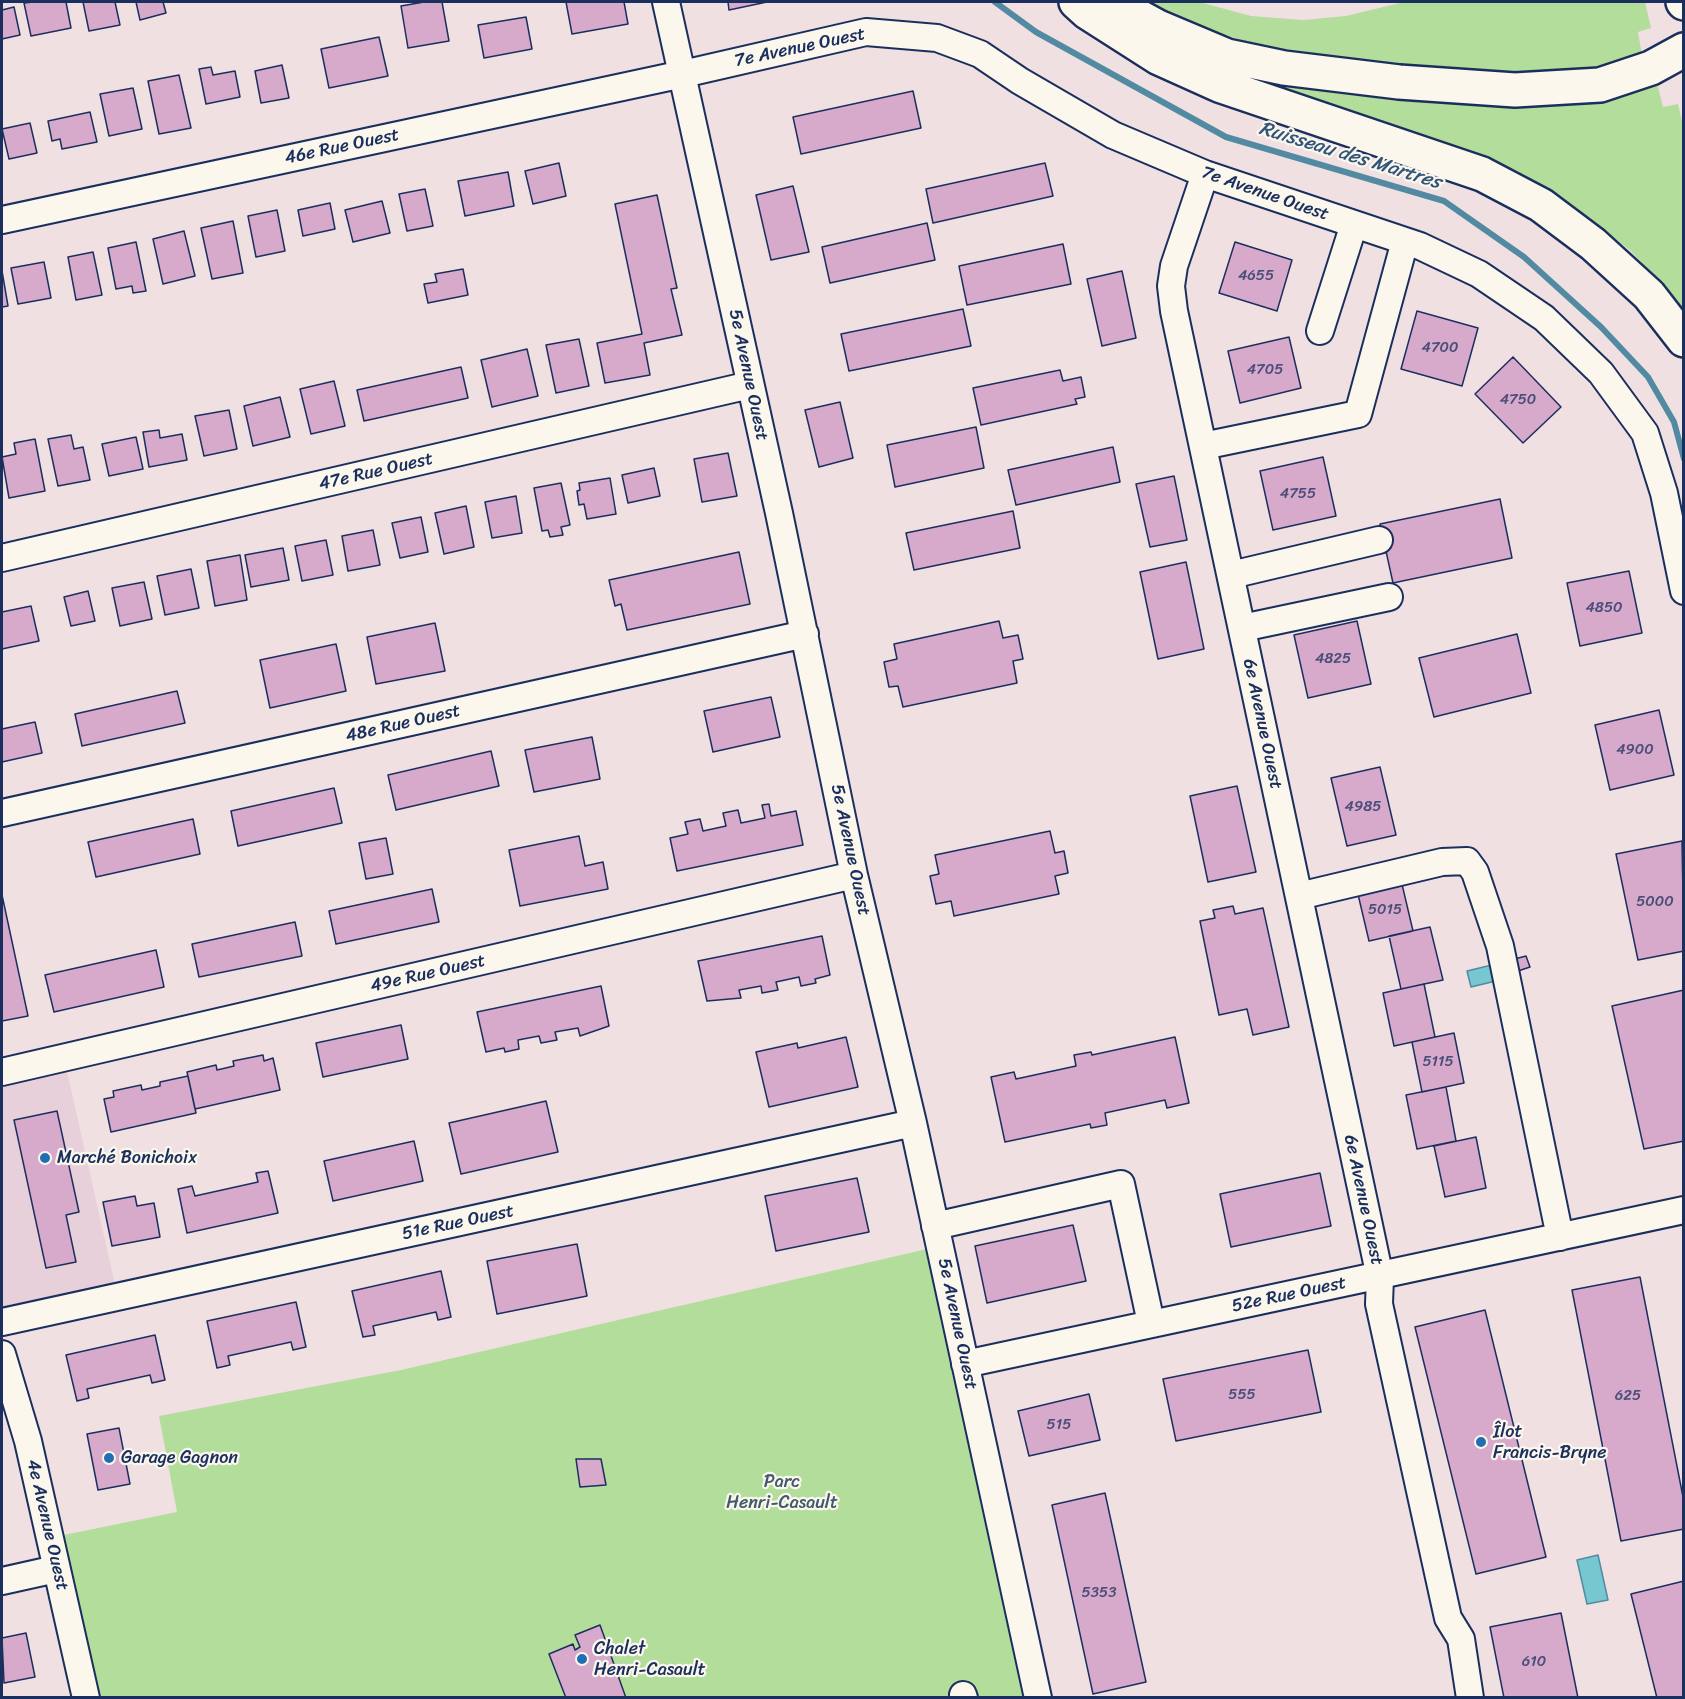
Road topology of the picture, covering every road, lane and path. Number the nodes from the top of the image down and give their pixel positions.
1 (666, 2) edge
2 (1076, 2) edge
3 (1112, 2) edge
4 (1683, 50) edge
5 (683, 74) junction
6 (1205, 174) junction
7 (2, 220) edge
8 (1354, 224) junction
9 (1406, 241) junction
10 (1320, 331) dead end
11 (1683, 340) edge
12 (750, 385) junction
13 (1203, 446) junction
14 (1379, 540) dead end
15 (2, 558) edge
16 (1231, 575) junction
17 (1683, 591) edge
18 (1389, 597) dead end
19 (1242, 628) junction
20 (805, 634) junction
21 (2, 813) edge
22 (854, 874) junction
23 (1299, 896) junction
24 (2, 1072) edge
25 (914, 1123) junction
26 (1683, 1210) edge
27 (936, 1226) junction
28 (1560, 1237) junction
29 (1380, 1277) junction
30 (2, 1323) edge
31 (1151, 1323) junction
32 (2, 1354) edge
33 (965, 1364) junction
34 (56, 1569) junction
35 (2, 1581) edge
36 (86, 1698) edge
37 (1038, 1698) edge
38 (1470, 1698) edge

1 - 5 street, 5e Avenue Ouest
2 - 11 highway
3 - 4 highway
5 - 6 street, 7e Avenue Ouest
5 - 7 street, 46e Rue Ouest
5 - 12 street, 5e Avenue Ouest
6 - 8 street, 7e Avenue Ouest
6 - 13 street, 6e Avenue Ouest
8 - 9 street, 7e Avenue Ouest
8 - 10 street
9 - 13 street
9 - 17 street, 7e Avenue Ouest
12 - 15 street, 47e Rue Ouest
12 - 20 street, 5e Avenue Ouest
13 - 16 street, 6e Avenue Ouest
14 - 16 street
16 - 19 street, 6e Avenue Ouest
18 - 19 street
19 - 23 street, 6e Avenue Ouest
20 - 21 street, 48e Rue Ouest
20 - 22 street, 5e Avenue Ouest
22 - 24 street, 49e Rue Ouest
22 - 25 street, 5e Avenue Ouest
23 - 28 street
23 - 29 street, 6e Avenue Ouest
25 - 27 street, 5e Avenue Ouest
25 - 30 street, 51e Rue Ouest
26 - 28 street, 52e Rue Ouest
27 - 31 street
27 - 33 street, 5e Avenue Ouest
28 - 29 street, 52e Rue Ouest
29 - 31 street, 52e Rue Ouest
29 - 38 street, 6e Avenue Ouest
31 - 33 street, 52e Rue Ouest
32 - 34 street, 4e Avenue Ouest
33 - 37 street, 5e Avenue Ouest
34 - 35 street
34 - 36 street, 4e Avenue Ouest

